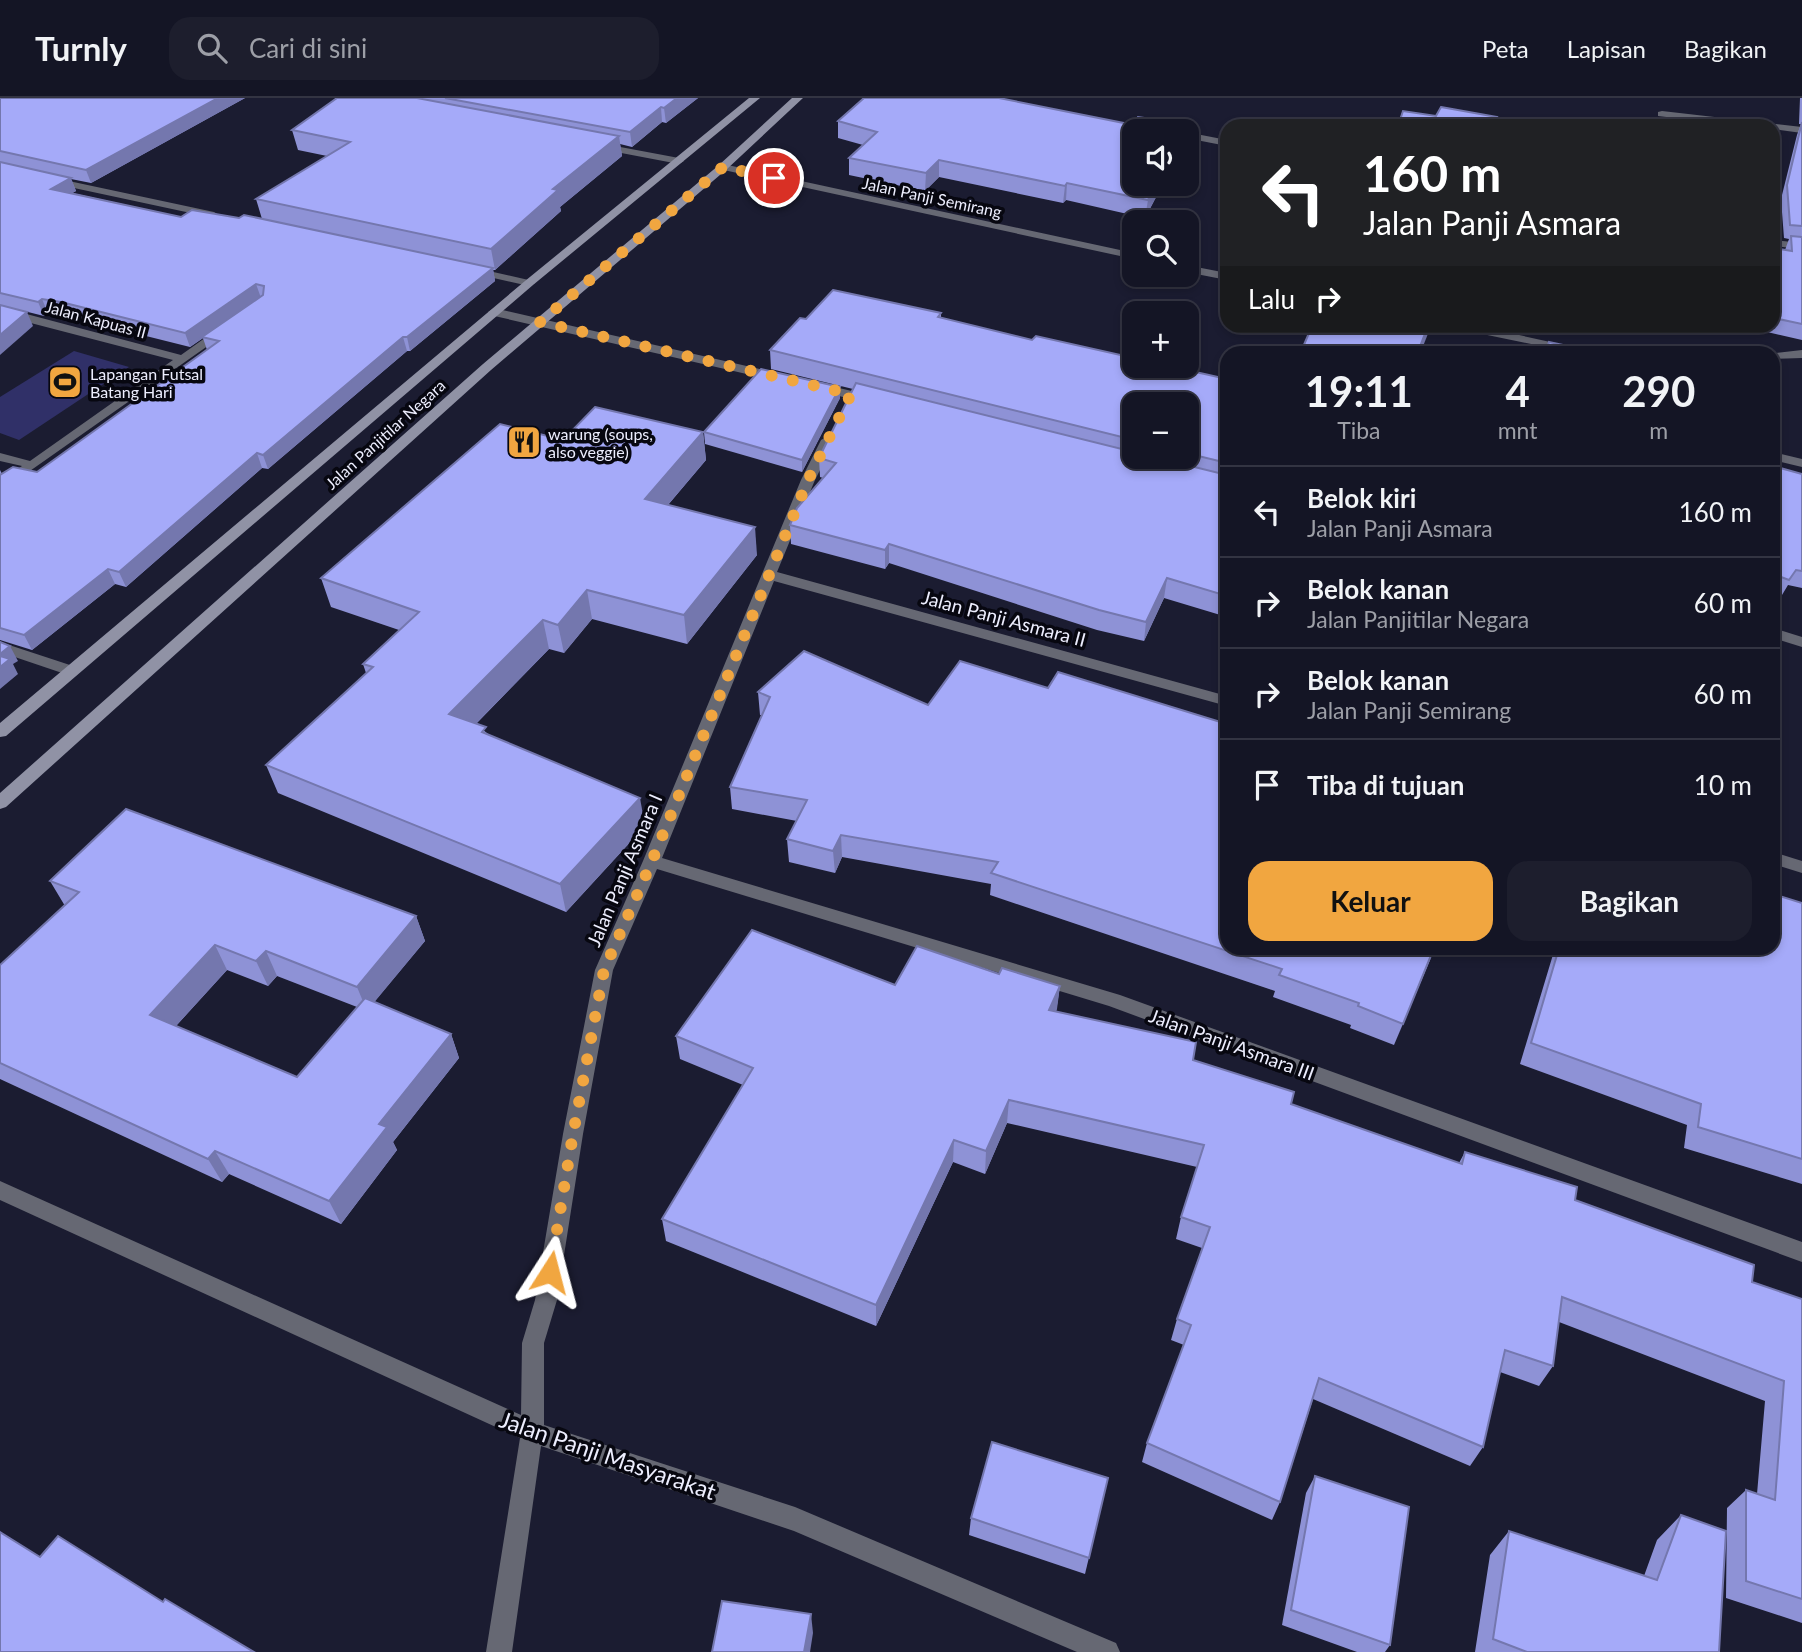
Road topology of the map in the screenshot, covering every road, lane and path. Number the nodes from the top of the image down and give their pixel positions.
1 (755, 98) edge
2 (798, 98) edge
3 (1662, 114) dead end
4 (1707, 119) edge
5 (1780, 127) edge
6 (1802, 130) edge
7 (1199, 138) edge
8 (1220, 142) edge
9 (586, 144) edge
10 (678, 161) junction
11 (723, 167) junction
12 (41, 178) edge
13 (230, 218) edge
14 (1780, 244) edge
15 (1802, 246) edge
16 (1122, 254) edge
17 (461, 268) edge
18 (1199, 271) edge
19 (1220, 275) edge
20 (529, 283) junction
21 (0, 311) edge
22 (494, 312) junction
23 (540, 322) junction
24 (232, 325) edge
25 (1497, 333) edge
26 (1560, 346) edge
27 (1802, 354) edge
28 (1780, 355) edge
29 (183, 359) junction
30 (889, 404) edge
31 (845, 407) junction
32 (0, 457) edge
33 (1780, 458) edge
34 (1802, 463) edge
35 (32, 465) junction
36 (0, 488) edge
37 (770, 575) junction
38 (1780, 635) edge
39 (1802, 642) edge
40 (0, 648) edge
41 (71, 670) junction
42 (1220, 699) edge
43 (0, 732) edge
44 (0, 803) edge
45 (1780, 860) edge
46 (652, 861) junction
47 (1802, 867) edge
48 (0, 1190) edge
49 (1802, 1252) edge
50 (532, 1432) junction
51 (499, 1652) edge
52 (1107, 1652) edge

1 - 10 main road
2 - 11 main road, Jalan Panjitilar Negara
3 - 4 street
5 - 6 street
7 - 8 street
9 - 10 street
10 - 20 main road
11 - 16 street, Jalan Panji Semirang
11 - 23 main road, Jalan Panjitilar Negara
12 - 13 street
14 - 15 street
17 - 20 street
18 - 19 street
20 - 22 main road
21 - 29 street, Jalan Kapuas II
22 - 23 street
22 - 41 main road
23 - 31 street
23 - 44 main road, Jalan Panjitilar Negara
24 - 29 street
25 - 26 street
27 - 28 street
29 - 35 street
30 - 31 street
31 - 37 street, Jalan Panji Asmara I
32 - 35 street
33 - 34 street
35 - 36 street
37 - 42 street, Jalan Panji Asmara II
37 - 46 street, Jalan Panji Asmara I
38 - 39 street
40 - 41 street
41 - 43 main road
45 - 47 street
46 - 49 street, Jalan Panji Asmara III
46 - 50 street, Jalan Panji Asmara I
48 - 50 street, Jalan Panji Masyarakat
50 - 51 street, Jalan Panji Asmara I
50 - 52 street, Jalan Panji Masyarakat

